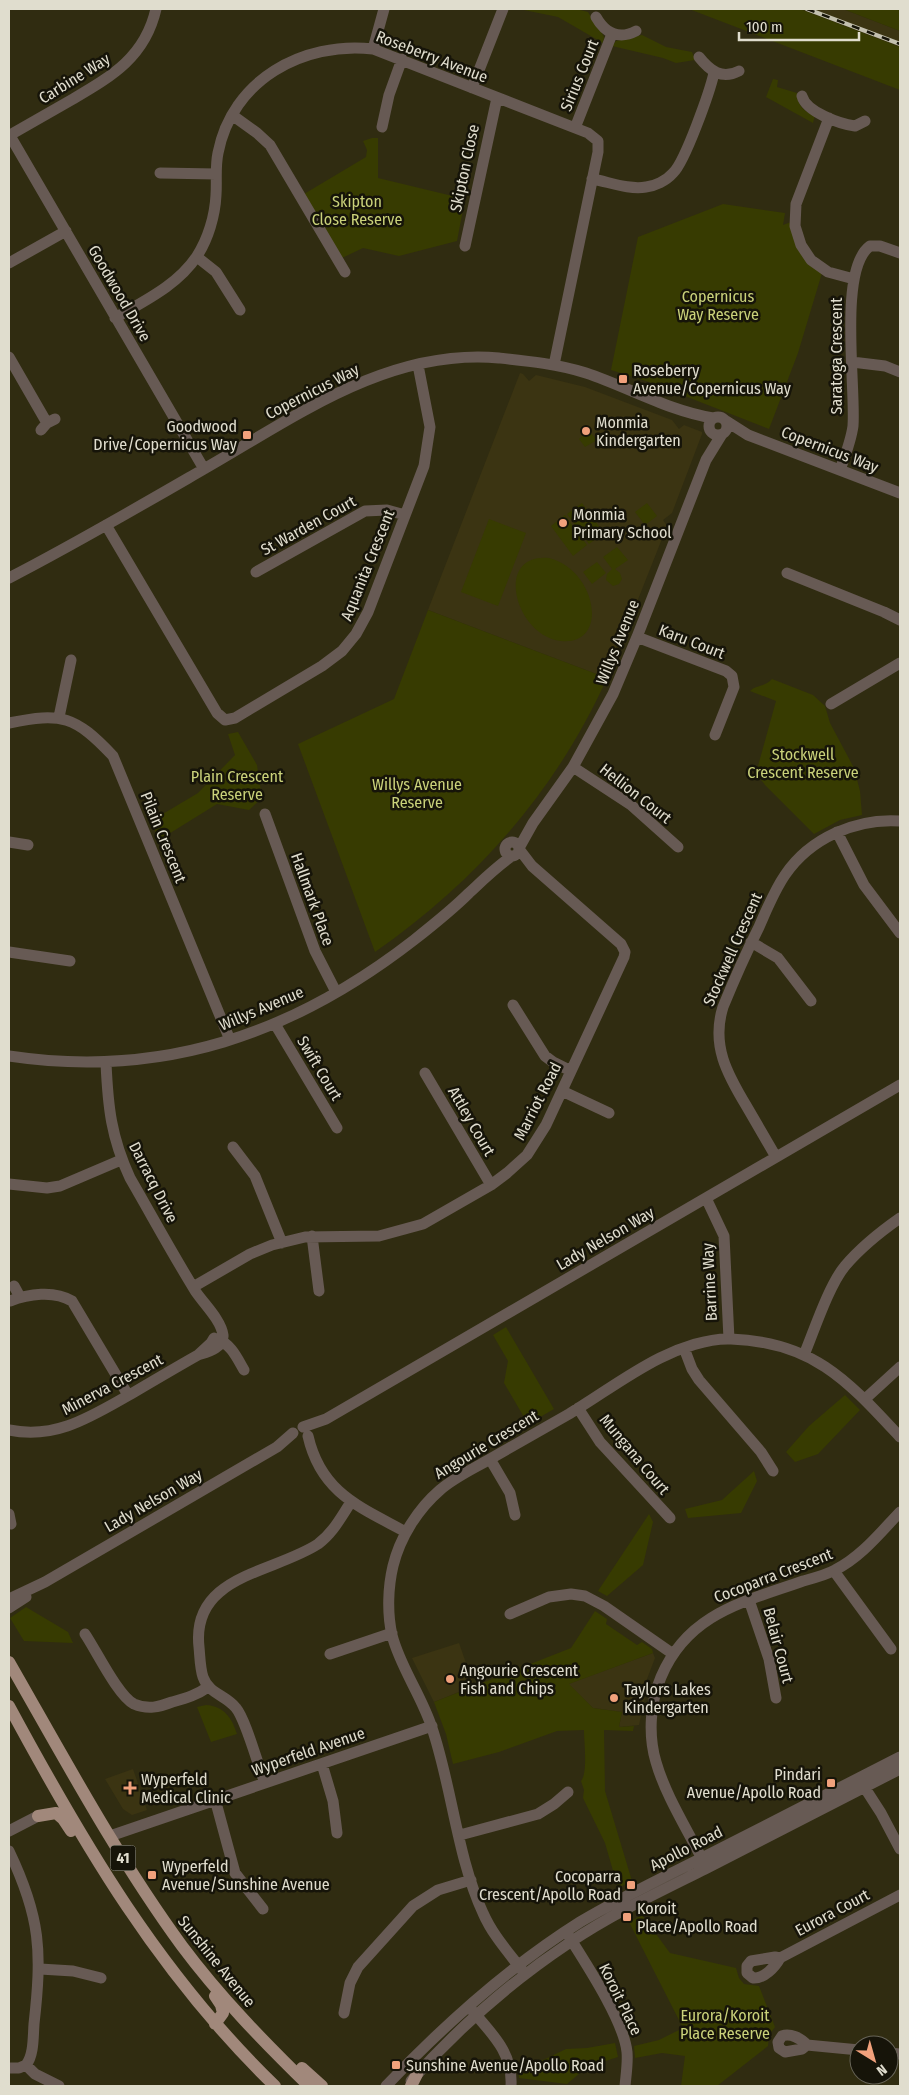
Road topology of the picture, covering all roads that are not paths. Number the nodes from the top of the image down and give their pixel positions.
1 (156, 9) edge
2 (384, 9) edge
3 (503, 9) edge
4 (596, 17) dead end
5 (636, 31) dead end
6 (612, 34) junction
7 (372, 48) junction
8 (699, 57) dead end
9 (402, 59) junction
10 (739, 71) dead end
11 (714, 73) junction
12 (472, 88) junction
13 (802, 96) dead end
14 (497, 98) junction
15 (232, 116) junction
16 (829, 118) junction
17 (865, 121) dead end
18 (382, 127) dead end
19 (576, 128) junction
20 (9, 134) edge
21 (159, 173) dead end
22 (216, 174) junction
23 (592, 179) junction
24 (66, 231) junction
25 (465, 246) dead end
26 (900, 253) edge
27 (197, 257) junction
28 (9, 263) edge
29 (346, 272) dead end
30 (854, 279) junction
31 (240, 310) dead end
32 (115, 318) junction
33 (9, 357) edge
34 (852, 362) junction
35 (418, 365) junction
36 (554, 365) junction
37 (900, 372) edge
38 (726, 421) junction
39 (47, 424) dead end
40 (711, 425) junction
41 (723, 433) junction
42 (748, 435) junction
43 (706, 460) junction
44 (204, 469) junction
45 (840, 470) junction
46 (900, 493) edge
47 (405, 515) junction
48 (106, 524) junction
49 (256, 572) dead end
50 (785, 573) dead end
51 (9, 578) edge
52 (900, 620) edge
53 (637, 637) junction
54 (71, 660) dead end
55 (900, 663) edge
56 (830, 704) dead end
57 (59, 717) junction
58 (9, 723) edge
59 (714, 735) dead end
60 (573, 767) junction
61 (265, 814) dead end
62 (900, 820) edge
63 (837, 832) junction
64 (9, 842) edge
65 (28, 844) dead end
66 (678, 847) dead end
67 (513, 850) junction
68 (900, 933) edge
69 (752, 942) junction
70 (9, 952) edge
71 (70, 961) dead end
72 (336, 992) junction
73 (811, 1001) dead end
74 (513, 1005) dead end
75 (275, 1024) junction
76 (230, 1040) junction
77 (9, 1056) edge
78 (106, 1063) junction
79 (571, 1071) junction
80 (425, 1073) dead end
81 (900, 1085) edge
82 (562, 1091) junction
83 (609, 1113) dead end
84 (337, 1128) dead end
85 (233, 1147) dead end
86 (776, 1157) junction
87 (121, 1160) junction
88 (9, 1184) edge
89 (490, 1185) junction
90 (706, 1198) junction
91 (900, 1218) edge
92 (312, 1236) junction
93 (282, 1243) junction
94 (14, 1286) dead end
95 (193, 1287) junction
96 (319, 1291) dead end
97 (15, 1299) edge
98 (218, 1339) junction
99 (728, 1339) junction
100 (684, 1348) junction
101 (804, 1355) junction
102 (900, 1366) edge
103 (244, 1370) dead end
104 (128, 1395) junction
105 (865, 1399) junction
106 (578, 1408) junction
107 (9, 1430) edge
108 (302, 1436) junction
109 (900, 1437) edge
110 (490, 1459) junction
111 (773, 1471) dead end
112 (351, 1502) junction
113 (900, 1512) edge
114 (516, 1516) dead end
115 (670, 1518) dead end
116 (406, 1532) junction
117 (834, 1571) junction
118 (45, 1582) junction
119 (9, 1598) edge
120 (749, 1600) junction
121 (9, 1608) edge
122 (510, 1614) dead end
123 (392, 1633) junction
124 (86, 1634) dead end
125 (891, 1649) dead end
126 (330, 1654) dead end
127 (674, 1654) junction
128 (9, 1662) edge
129 (208, 1687) junction
130 (776, 1698) dead end
131 (9, 1706) edge
132 (432, 1726) junction
133 (900, 1757) edge
134 (322, 1764) junction
135 (900, 1769) edge
136 (865, 1781) junction
137 (264, 1783) junction
138 (56, 1791) junction
139 (568, 1792) dead end
140 (215, 1799) junction
141 (38, 1816) junction
142 (9, 1831) edge
143 (337, 1833) dead end
144 (460, 1835) junction
145 (110, 1836) junction
146 (900, 1849) edge
147 (9, 1851) edge
148 (704, 1863) junction
149 (471, 1880) junction
150 (115, 1892) junction
151 (900, 1895) edge
152 (263, 1910) dead end
153 (158, 1911) junction
154 (568, 1937) junction
155 (780, 1958) dead end
156 (40, 1969) junction
157 (522, 1970) junction
158 (101, 1978) dead end
159 (472, 2010) junction
160 (344, 2013) dead end
161 (215, 2024) junction
162 (260, 2037) junction
163 (807, 2045) dead end
164 (849, 2049) edge
165 (26, 2065) junction
166 (9, 2068) edge
167 (417, 2074) junction
168 (59, 2086) edge
169 (275, 2086) edge
170 (309, 2086) edge
171 (322, 2086) edge
172 (386, 2086) edge
173 (406, 2086) edge
174 (411, 2086) edge
175 (511, 2086) edge
176 (625, 2086) edge

1 - 20 street, Carbine Way
2 - 7 street
3 - 12 street
4 - 6 street, Sirius Court
5 - 6 street, Sirius Court
6 - 19 street, Sirius Court
7 - 9 street, Roseberry Avenue
7 - 15 street, Roseberry Avenue
8 - 11 street
9 - 12 street, Roseberry Avenue
9 - 18 street
10 - 11 street
11 - 23 street
12 - 14 street, Roseberry Avenue
13 - 16 street
14 - 19 street, Roseberry Avenue
14 - 25 street, Skipton Close
15 - 22 street, Roseberry Avenue
15 - 29 street
16 - 17 street
16 - 30 street
19 - 23 street, Roseberry Avenue
20 - 24 street, Goodwood Drive
21 - 22 street
22 - 27 street, Roseberry Avenue
23 - 36 street, Roseberry Avenue
24 - 28 street
24 - 32 street, Goodwood Drive
26 - 30 street, Saratoga Crescent
27 - 31 street
27 - 32 street, Roseberry Avenue
30 - 34 street, Saratoga Crescent
32 - 44 street, Goodwood Drive
33 - 39 street
34 - 37 street
34 - 45 street, Saratoga Crescent
35 - 36 street, Copernicus Way
35 - 44 street, Copernicus Way
35 - 47 street, Aquanita Crescent
36 - 40 street, Copernicus Way
38 - 40 street
38 - 41 street
38 - 42 street, Copernicus Way
40 - 41 street
40 - 43 street, Willys Avenue
41 - 42 street, Copernicus Way
41 - 43 street, Willys Avenue
42 - 45 street, Copernicus Way
43 - 53 street, Willys Avenue
44 - 48 street, Copernicus Way
45 - 46 street, Copernicus Way
47 - 48 street, Aquanita Crescent
47 - 49 street, St Warden Court
48 - 51 street, Copernicus Way
50 - 52 street
53 - 59 street, Karu Court
53 - 60 street, Willys Avenue
54 - 57 street
55 - 56 street
57 - 58 street, Pilain Crescent
57 - 76 street, Pilain Crescent
60 - 66 street, Hellion Court
60 - 67 street, Willys Avenue
61 - 72 street, Hallmark Place
62 - 63 street, Stockwell Crescent
63 - 68 street
63 - 69 street, Stockwell Crescent
64 - 65 street
67 - 72 street, Willys Avenue
67 - 79 street, Marriot Road
69 - 73 street
69 - 86 street, Stockwell Crescent
70 - 71 street
72 - 75 street, Willys Avenue
74 - 79 street
75 - 76 street, Willys Avenue
75 - 84 street, Swift Court
76 - 78 street, Willys Avenue
77 - 78 street, Willys Avenue
78 - 87 street, Darracq Drive
79 - 82 street, Marriot Road
80 - 89 street, Attley Court
81 - 86 street, Lady Nelson Way
82 - 83 street
82 - 89 street, Marriot Road
85 - 93 street
86 - 90 street, Lady Nelson Way
87 - 88 street
87 - 95 street, Darracq Drive
89 - 92 street, Marriot Road
90 - 99 street, Barrine Way
90 - 108 street, Lady Nelson Way
91 - 101 street
92 - 93 street, Marriot Road
92 - 96 street
93 - 95 street, Marriot Road
94 - 97 street
95 - 98 street, Darracq Drive
97 - 104 street
98 - 103 street, Darracq Drive
98 - 104 street, Minerva Crescent
99 - 100 street, Angourie Crescent
99 - 101 street, Angourie Crescent
100 - 106 street, Angourie Crescent
100 - 111 street
101 - 105 street, Angourie Crescent
102 - 105 street
104 - 107 street, Minerva Crescent
105 - 109 street, Angourie Crescent
106 - 110 street, Angourie Crescent
106 - 115 street, Mungana Court
108 - 112 street
108 - 118 street, Lady Nelson Way
110 - 114 street
110 - 116 street, Angourie Crescent
112 - 116 street
112 - 129 street
113 - 117 street, Cocoparra Crescent
116 - 123 street, Angourie Crescent
117 - 120 street, Cocoparra Crescent
117 - 125 street
118 - 119 street, Lady Nelson Way
118 - 121 street, Lady Nelson Way
120 - 127 street, Cocoparra Crescent
120 - 130 street, Belair Court
122 - 127 street
123 - 126 street
123 - 132 street, Angourie Crescent
124 - 129 street
127 - 148 street, Cocoparra Crescent
128 - 145 main road, Sunshine Avenue / 41
129 - 137 street
131 - 138 main road, 41
132 - 134 street, Wyperfeld Avenue
132 - 144 street, Angourie Crescent
133 - 136 street, Apollo Road
134 - 137 street, Wyperfeld Avenue
134 - 143 street
135 - 136 street, Apollo Road
136 - 146 street
136 - 148 street, Apollo Road
137 - 140 street, Wyperfeld Avenue
138 - 141 main road
138 - 150 main road, 41
139 - 144 street
140 - 145 street, Wyperfeld Avenue
140 - 152 street
141 - 142 street
141 - 150 main road
144 - 149 street, Angourie Crescent
145 - 153 main road, Sunshine Avenue / 41
147 - 156 street
148 - 154 street, Apollo Road
149 - 157 street, Angourie Crescent
149 - 160 street
150 - 161 main road, 41
151 - 155 street, Eurora Court
153 - 161 main road
153 - 162 main road, Sunshine Avenue / 41
154 - 157 street, Apollo Road
154 - 176 street, Koroit Place
156 - 158 street
156 - 165 street
157 - 159 street, Apollo Road
159 - 167 street, Apollo Road
159 - 172 street, Apollo Road
159 - 175 street
161 - 169 main road, 41
162 - 170 main road, Sunshine Avenue / 41
162 - 171 main road
163 - 164 street
165 - 166 street
165 - 168 street
167 - 173 street, Apollo Road
167 - 174 main road

